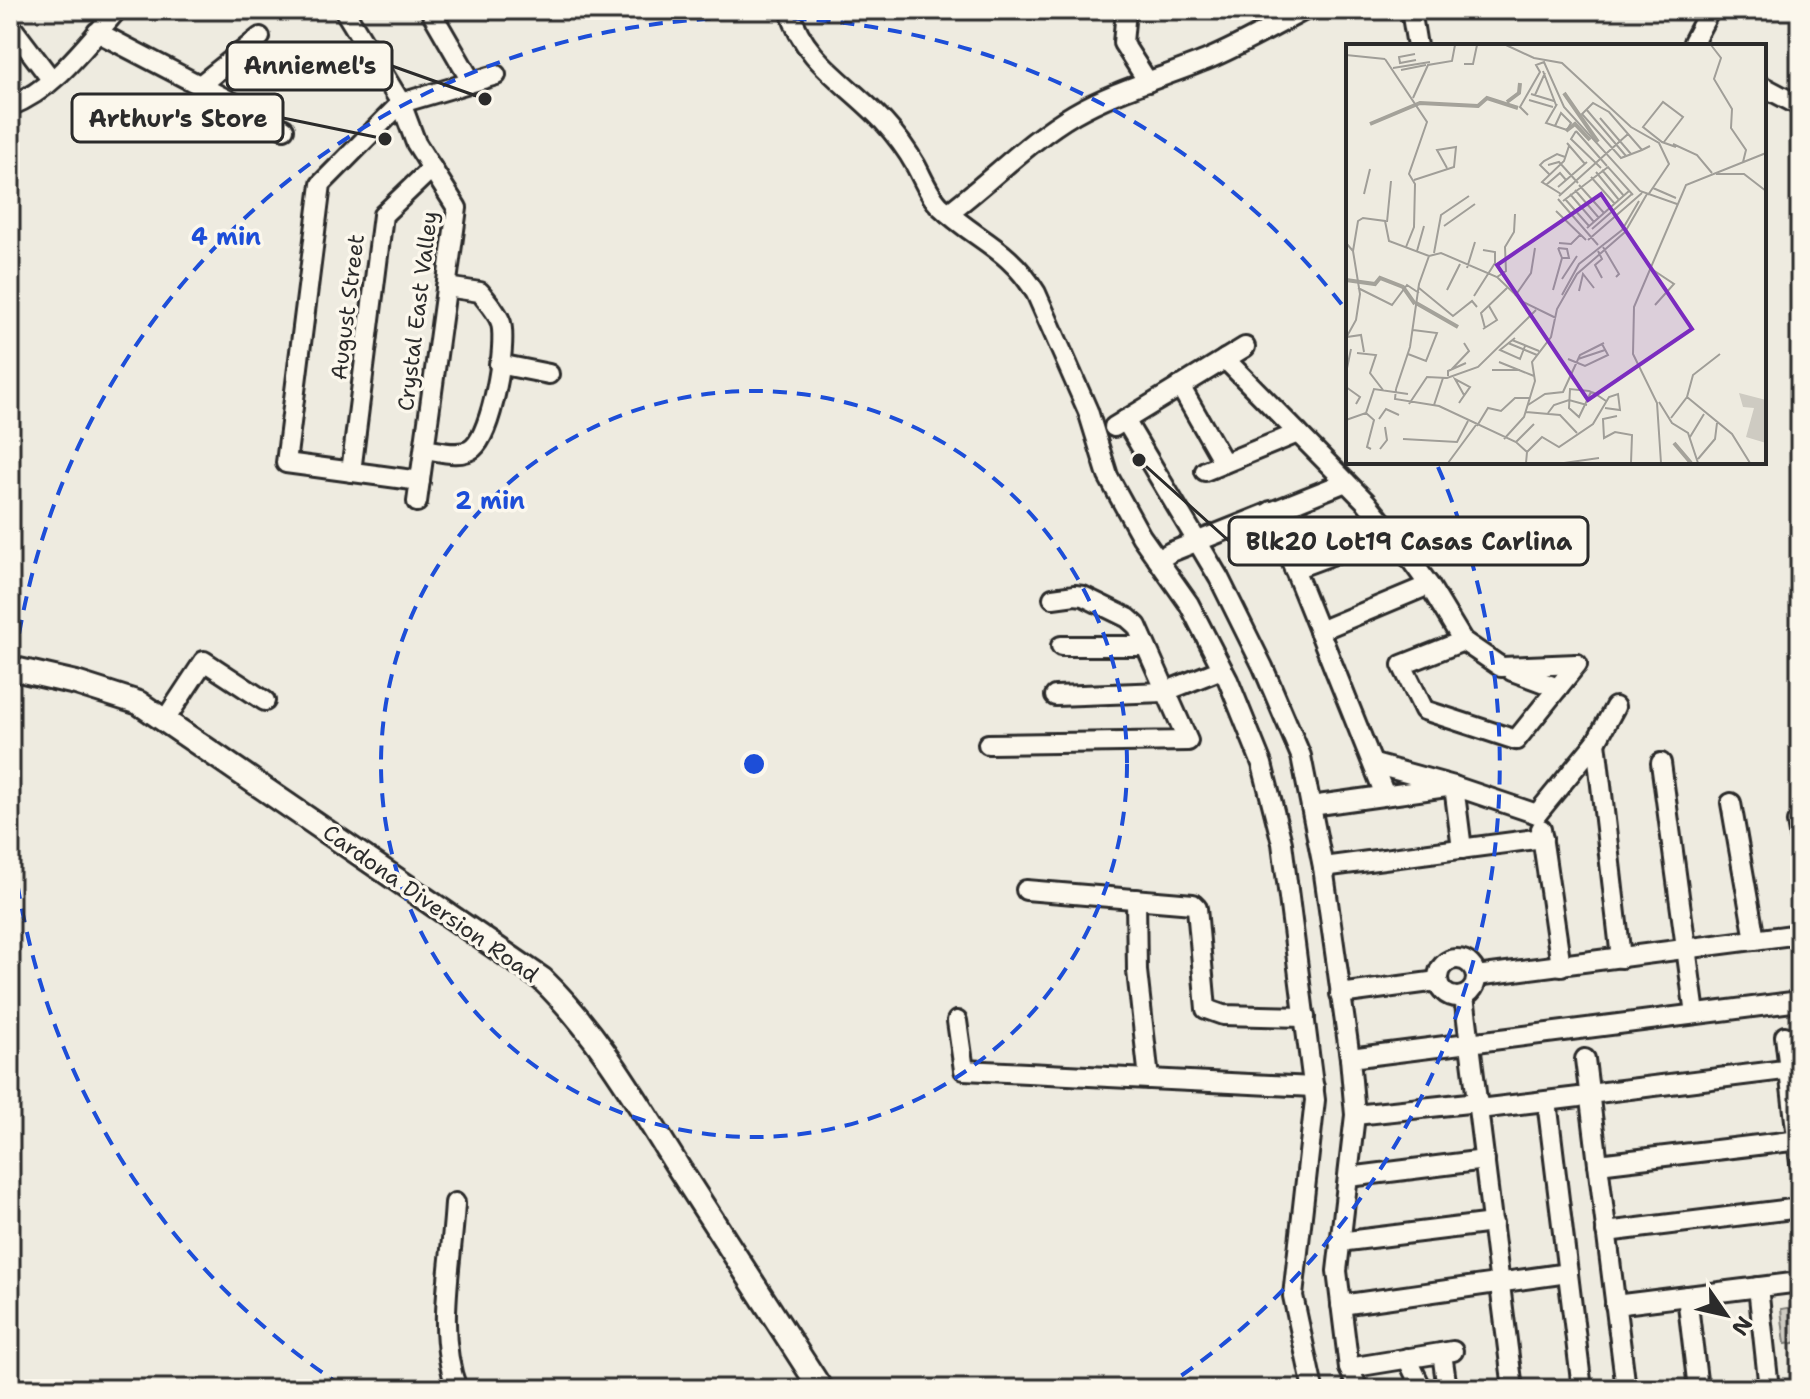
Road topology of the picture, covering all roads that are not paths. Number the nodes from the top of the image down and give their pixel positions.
1 (117, 10) edge
2 (344, 10) edge
3 (430, 10) edge
4 (790, 10) edge
5 (1126, 10) edge
6 (1305, 10) edge
7 (1411, 10) edge
8 (1710, 10) edge
9 (12, 31) edge
10 (97, 32) junction
11 (260, 37) dead end
12 (1417, 44) edge
13 (1696, 44) edge
14 (496, 75) dead end
15 (51, 79) junction
16 (471, 81) junction
17 (1148, 82) junction
18 (200, 85) junction
19 (1766, 88) edge
20 (401, 103) junction
21 (10, 106) edge
22 (1800, 106) edge
23 (284, 129) dead end
24 (432, 168) junction
25 (948, 213) junction
26 (446, 287) junction
27 (1245, 347) dead end
28 (1225, 359) junction
29 (499, 364) junction
30 (549, 374) dead end
31 (1180, 386) junction
32 (1298, 433) junction
33 (425, 449) junction
34 (1224, 463) junction
35 (1205, 471) dead end
36 (351, 472) junction
37 (420, 481) junction
38 (1346, 482) junction
39 (417, 502) dead end
40 (1271, 511) junction
41 (1391, 533) junction
42 (1197, 541) junction
43 (1158, 560) junction
44 (1294, 569) junction
45 (1429, 585) junction
46 (1053, 598) dead end
47 (1319, 631) junction
48 (1463, 641) junction
49 (1061, 646) dead end
50 (1145, 646) junction
51 (1501, 667) junction
52 (10, 668) edge
53 (1222, 669) junction
54 (1558, 688) junction
55 (1164, 692) junction
56 (1055, 696) dead end
57 (265, 701) dead end
58 (1615, 707) dead end
59 (165, 720) junction
60 (1596, 742) junction
61 (988, 744) dead end
62 (1661, 763) dead end
63 (1374, 764) junction
64 (1454, 786) junction
65 (1385, 795) junction
66 (1731, 803) dead end
67 (1311, 806) junction
68 (1537, 814) junction
69 (1543, 838) junction
70 (1462, 849) junction
71 (1323, 867) junction
72 (1026, 890) dead end
73 (1136, 899) junction
74 (1800, 934) edge
75 (1755, 940) junction
76 (1686, 949) junction
77 (1621, 958) junction
78 (1561, 966) junction
79 (1476, 976) junction
80 (1438, 981) junction
81 (1340, 994) junction
82 (1464, 996) junction
83 (1800, 1001) edge
84 (1695, 1014) junction
85 (1305, 1017) junction
86 (957, 1021) dead end
87 (1785, 1036) dead end
88 (1470, 1043) junction
89 (1350, 1058) junction
90 (1585, 1059) dead end
91 (1795, 1068) edge
92 (1149, 1079) junction
93 (1314, 1087) junction
94 (1584, 1095) junction
95 (1547, 1101) junction
96 (1478, 1105) junction
97 (1355, 1115) junction
98 (1799, 1140) edge
99 (1485, 1160) junction
100 (1800, 1163) edge
101 (1598, 1164) junction
102 (1349, 1177) junction
103 (455, 1203) dead end
104 (1800, 1208) edge
105 (1493, 1223) junction
106 (1606, 1232) junction
107 (1339, 1242) junction
108 (1568, 1273) junction
109 (1800, 1282) edge
110 (1500, 1283) junction
111 (1758, 1287) junction
112 (1687, 1296) junction
113 (1341, 1305) junction
114 (1615, 1305) junction
115 (1407, 1358) junction
116 (1349, 1368) junction
117 (457, 1389) edge
118 (821, 1389) edge
119 (1313, 1389) edge
120 (1358, 1389) edge
121 (1422, 1389) edge
122 (1447, 1389) edge
123 (1513, 1389) edge
124 (1582, 1389) edge
125 (1626, 1389) edge
126 (1698, 1389) edge
127 (1769, 1389) edge

1 - 10 street
2 - 20 street, Crystal East Valley
3 - 16 street
4 - 25 street
5 - 17 street
6 - 17 street
7 - 12 street
8 - 13 street
9 - 15 street
10 - 15 street
10 - 18 street
11 - 18 street
14 - 16 street
15 - 21 street
16 - 20 street
17 - 25 street
18 - 23 street
19 - 22 street
20 - 24 street, Crystal East Valley
20 - 36 street
24 - 26 street, Crystal East Valley
24 - 36 street, August Street
25 - 43 street
26 - 29 street
26 - 33 street, Crystal East Valley
27 - 28 street
28 - 31 street
28 - 32 street
29 - 30 street
29 - 33 street
31 - 34 street
31 - 42 street
32 - 34 street
32 - 38 street
33 - 37 street, Crystal East Valley
34 - 35 street
36 - 37 street
37 - 39 street, Crystal East Valley
38 - 40 street
38 - 41 street
40 - 42 street
40 - 44 street
41 - 44 street
41 - 45 street
42 - 43 street
42 - 67 street
43 - 53 street
44 - 47 street
45 - 47 street
45 - 48 street
46 - 50 street
47 - 63 street
48 - 51 street
48 - 54 street
49 - 50 street
50 - 55 street
51 - 54 street
51 - 54 street
52 - 59 main road, Cardona Diversion Road
53 - 55 street
53 - 85 street
55 - 56 street
55 - 61 street
57 - 59 street
58 - 60 street
59 - 118 main road, Cardona Diversion Road
60 - 68 street
60 - 77 street
62 - 76 street
63 - 64 street
63 - 65 street
64 - 65 street
64 - 68 street
64 - 70 street
65 - 67 street
66 - 75 street
67 - 71 street
68 - 69 street
69 - 70 street
69 - 78 street
70 - 71 street
71 - 81 street
72 - 73 street
73 - 85 street
73 - 92 street
74 - 75 street
75 - 76 street
76 - 77 street
76 - 84 street
77 - 78 street
78 - 79 street
79 - 80 street
79 - 82 street
80 - 81 street
80 - 82 street
81 - 89 street
82 - 88 street
83 - 84 street
84 - 88 street
85 - 93 street
86 - 92 street
87 - 91 street
88 - 89 street
88 - 96 street
89 - 97 street
90 - 94 street
91 - 94 street
91 - 98 street
92 - 93 street
93 - 119 street
94 - 95 street
94 - 101 street
95 - 96 street
95 - 108 street
96 - 97 street
96 - 99 street
97 - 102 street
98 - 100 street
98 - 101 street
99 - 102 street
99 - 105 street
101 - 106 street
102 - 107 street
103 - 117 street
104 - 106 street
105 - 107 street
105 - 110 street
106 - 114 street
107 - 113 street
108 - 110 street
108 - 124 street
109 - 111 street
110 - 113 street
110 - 123 street
111 - 112 street
111 - 127 street
112 - 114 street
112 - 126 street
113 - 116 street
114 - 125 street
115 - 116 street
115 - 121 street
115 - 122 street
116 - 120 street

